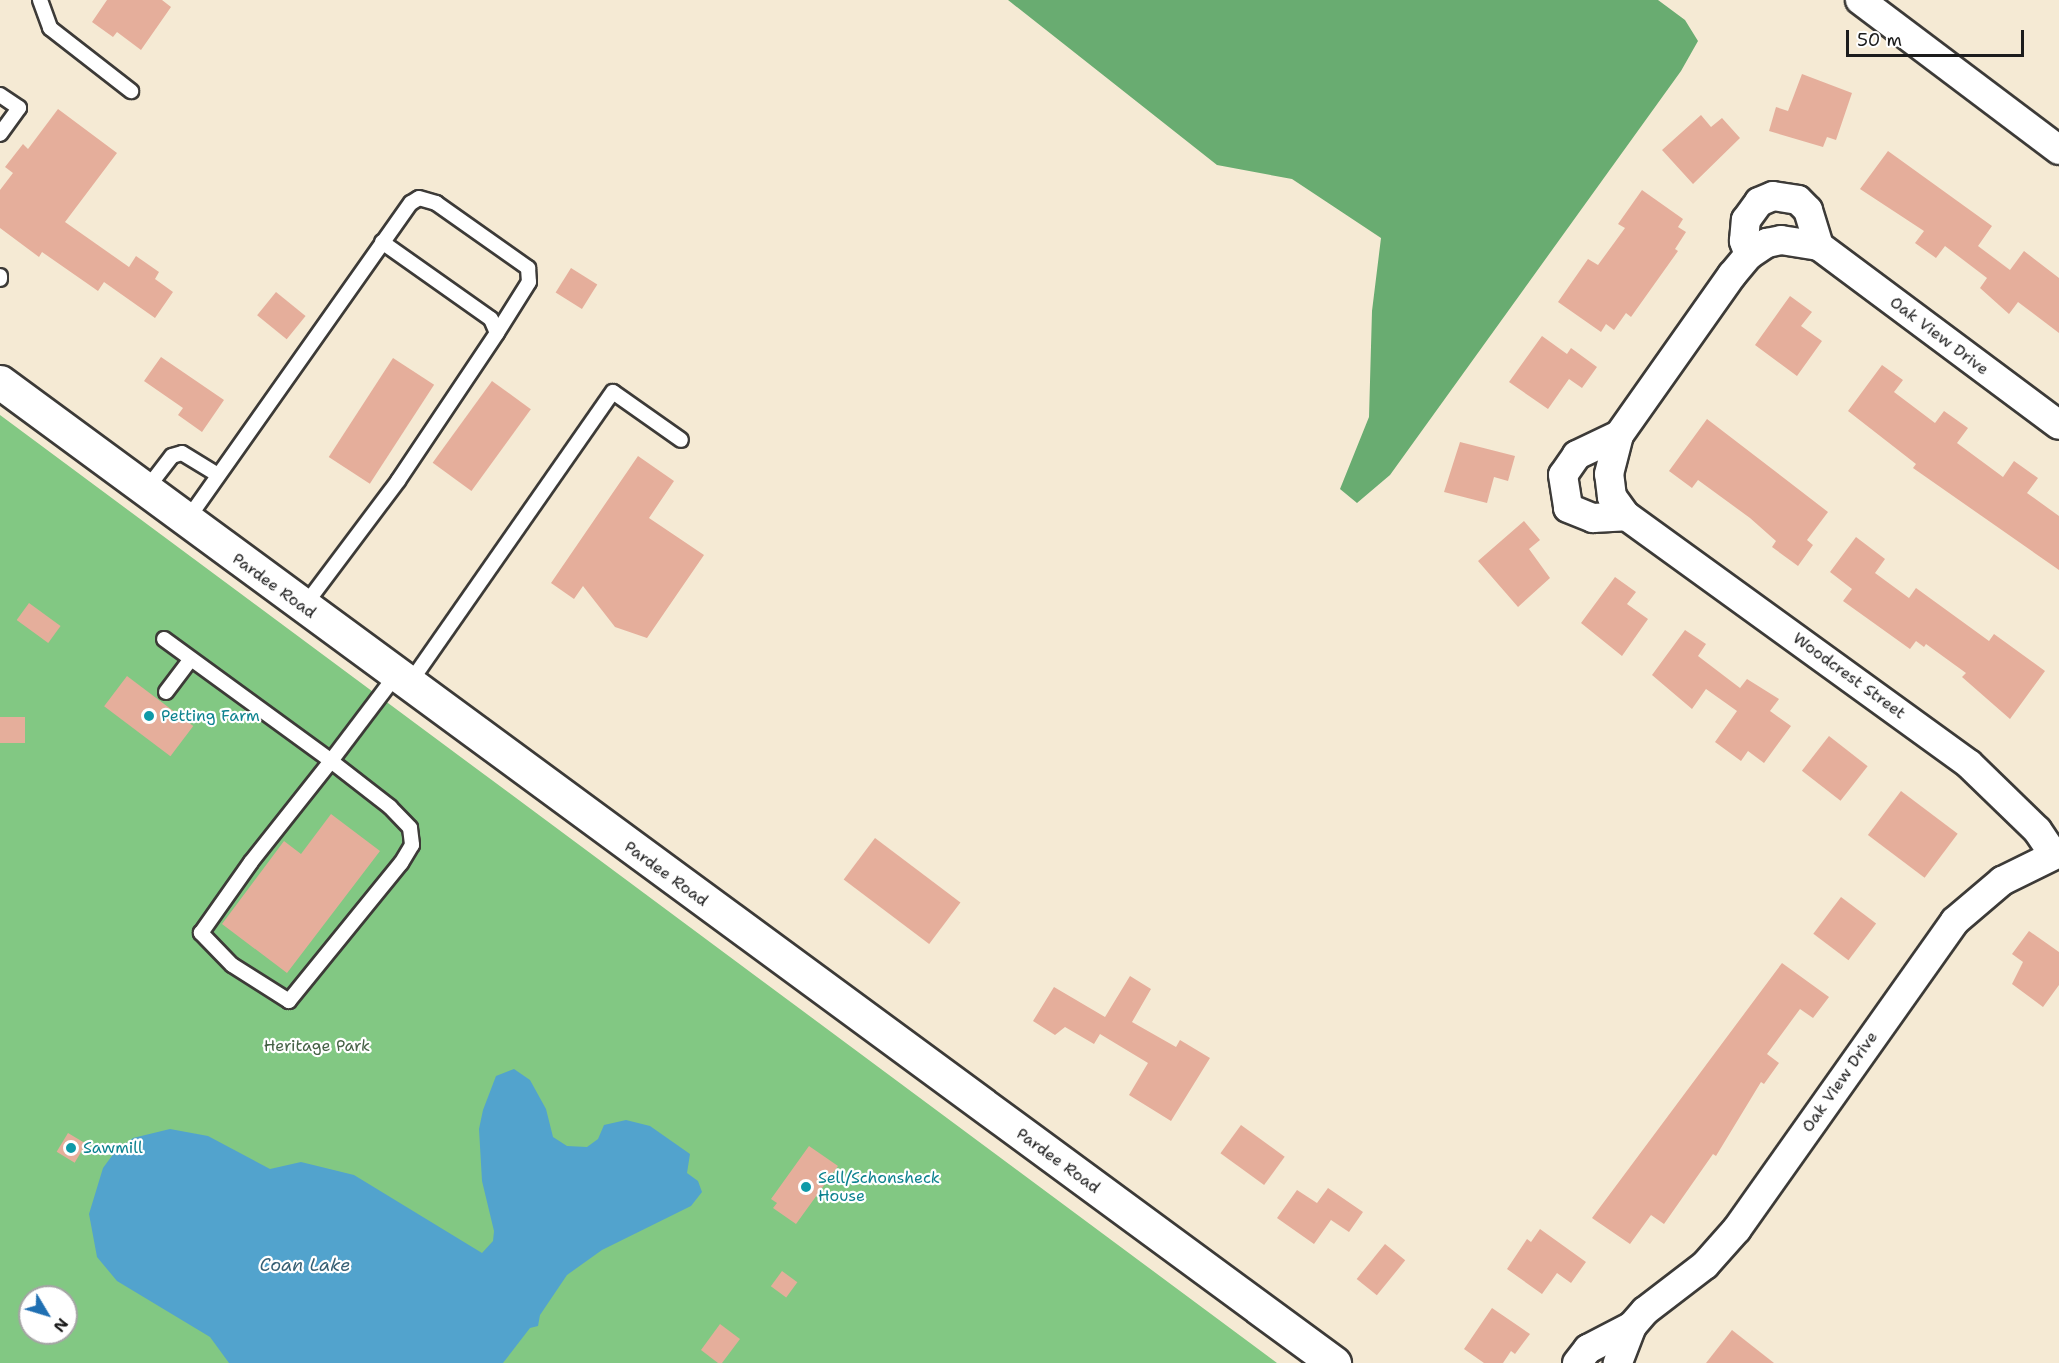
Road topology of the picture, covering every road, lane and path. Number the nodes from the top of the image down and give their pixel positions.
1 (40, 0) edge
2 (1860, 0) edge
3 (131, 90) dead end
4 (0, 95) edge
5 (0, 134) edge
6 (2059, 150) edge
7 (1780, 240) joint
8 (382, 242) junction
9 (1819, 246) junction
10 (1749, 255) junction
11 (497, 333) junction
12 (0, 382) edge
13 (2059, 425) edge
14 (1619, 435) junction
15 (681, 440) dead end
16 (218, 475) junction
17 (145, 492) junction
18 (1626, 516) junction
19 (185, 522) junction
20 (303, 608) junction
21 (164, 639) dead end
22 (191, 659) junction
23 (402, 680) junction
24 (166, 692) dead end
25 (331, 761) junction
26 (2056, 854) edge
27 (1632, 1326) junction
28 (1334, 1363) edge
29 (1577, 1363) edge
30 (1618, 1363) edge

1 - 3 lane
2 - 6 street
4 - 5 lane
7 - 9 street, Oak View Drive
7 - 10 street, Woodcrest Street
8 - 11 lane
8 - 11 lane
8 - 16 lane
9 - 10 street
9 - 13 street, Oak View Drive
10 - 14 street, Woodcrest Street
11 - 20 lane
12 - 17 main road, Pardee Road
14 - 18 street, Woodcrest Street
14 - 18 street, Woodcrest Street
15 - 23 lane
16 - 17 lane
16 - 19 lane
17 - 19 main road, Pardee Road
18 - 26 street, Woodcrest Street
19 - 20 main road, Pardee Road
20 - 23 main road, Pardee Road
21 - 22 lane
22 - 24 lane
22 - 25 lane
23 - 25 lane
23 - 28 main road, Pardee Road
25 - 25 lane
26 - 27 street, Oak View Drive
27 - 29 street, Oak View Drive
27 - 30 street, Oak View Drive

